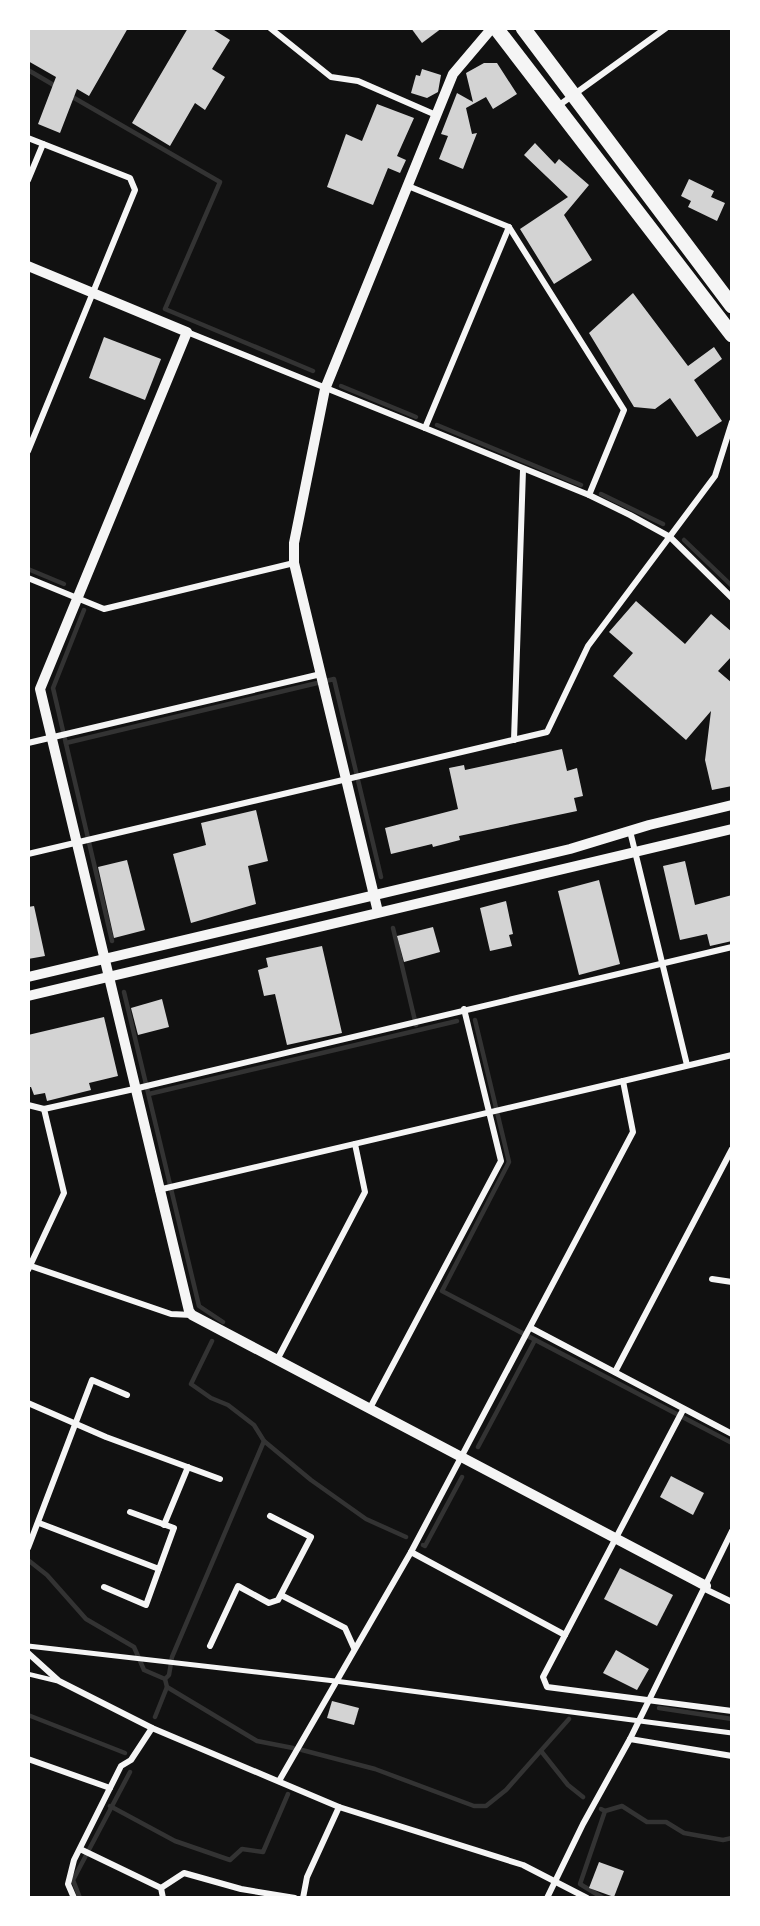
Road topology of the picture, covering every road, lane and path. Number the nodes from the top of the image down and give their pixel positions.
1 (270, 28) edge
2 (494, 28) edge
3 (523, 28) edge
4 (666, 28) edge
5 (574, 94) junction
6 (555, 108) junction
7 (436, 115) junction
8 (28, 138) edge
9 (43, 144) junction
10 (28, 180) edge
11 (408, 186) junction
12 (509, 227) junction
13 (28, 266) edge
14 (94, 293) junction
15 (732, 306) edge
16 (187, 332) junction
17 (731, 332) edge
18 (325, 389) junction
19 (732, 422) edge
20 (425, 428) junction
21 (28, 450) edge
22 (523, 470) junction
23 (589, 495) junction
24 (669, 537) junction
25 (294, 563) junction
26 (28, 578) edge
27 (76, 598) junction
28 (732, 598) edge
29 (322, 679) junction
30 (60, 736) junction
31 (513, 740) junction
32 (28, 743) edge
33 (353, 778) junction
34 (732, 806) edge
35 (732, 829) edge
36 (630, 831) junction
37 (84, 841) junction
38 (635, 852) junction
39 (28, 854) edge
40 (374, 896) junction
41 (378, 912) junction
42 (732, 947) edge
43 (103, 959) junction
44 (662, 963) junction
45 (28, 977) edge
46 (107, 978) junction
47 (28, 996) edge
48 (464, 1009) junction
49 (732, 1055) edge
50 (687, 1065) junction
51 (622, 1081) junction
52 (134, 1089) junction
53 (28, 1105) edge
54 (44, 1109) junction
55 (494, 1111) junction
56 (355, 1144) junction
57 (732, 1149) edge
58 (166, 1188) junction
59 (29, 1267) edge
60 (712, 1279) dead end
61 (732, 1282) edge
62 (192, 1315) junction
63 (528, 1333) junction
64 (277, 1360) junction
65 (615, 1372) junction
66 (127, 1395) dead end
67 (28, 1403) edge
68 (370, 1408) junction
69 (681, 1414) junction
70 (76, 1424) junction
71 (732, 1434) edge
72 (461, 1457) junction
73 (188, 1467) junction
74 (220, 1479) dead end
75 (130, 1512) dead end
76 (270, 1516) dead end
77 (39, 1523) junction
78 (164, 1525) junction
79 (732, 1531) edge
80 (616, 1540) junction
81 (28, 1548) edge
82 (411, 1552) junction
83 (159, 1569) junction
84 (104, 1587) dead end
85 (706, 1587) junction
86 (281, 1595) junction
87 (732, 1602) edge
88 (565, 1635) junction
89 (28, 1646) edge
90 (210, 1646) dead end
91 (354, 1648) junction
92 (28, 1653) edge
93 (28, 1674) edge
94 (60, 1681) junction
95 (335, 1681) junction
96 (648, 1701) junction
97 (732, 1711) edge
98 (638, 1719) junction
99 (152, 1728) junction
100 (732, 1733) edge
101 (630, 1739) junction
102 (732, 1756) edge
103 (28, 1759) edge
104 (279, 1781) junction
105 (110, 1788) junction
106 (339, 1807) junction
107 (84, 1851) junction
108 (555, 1880) junction
109 (161, 1887) junction
110 (74, 1898) edge
111 (163, 1898) edge
112 (296, 1898) edge
113 (303, 1898) edge
114 (547, 1898) edge
115 (587, 1898) edge

1 - 7 street
2 - 6 highway
2 - 7 street
3 - 5 highway
4 - 5 street
5 - 6 street
5 - 15 highway
6 - 17 highway
7 - 11 street
8 - 9 street
9 - 10 street
9 - 14 street
11 - 12 street
11 - 18 street
12 - 20 street
12 - 23 street
13 - 14 street
14 - 16 street
14 - 21 street
16 - 18 street
16 - 27 street
18 - 20 street
18 - 25 street
19 - 24 street
20 - 22 street
22 - 23 street
22 - 31 street
23 - 24 street
24 - 28 street
24 - 31 street
25 - 27 street
25 - 29 street
26 - 27 street
27 - 30 street
29 - 30 street
29 - 33 street
30 - 32 street
30 - 37 street
31 - 33 street
33 - 37 street
33 - 40 street
34 - 36 street
35 - 38 street
36 - 38 street
36 - 40 street
37 - 39 street
37 - 43 street
38 - 41 street
38 - 44 street
40 - 41 street
40 - 43 street
41 - 46 street
42 - 44 street
43 - 45 street
43 - 46 street
44 - 48 street
44 - 50 street
46 - 47 street
46 - 52 street
48 - 52 street
48 - 55 street
49 - 50 street
50 - 51 street
51 - 55 street
51 - 63 street
52 - 54 street
52 - 58 street
53 - 54 street
54 - 59 street
55 - 56 street
55 - 68 street
56 - 58 street
56 - 64 street
57 - 65 street
58 - 62 street
59 - 62 street
60 - 61 street
62 - 64 street
63 - 65 street
63 - 72 street
64 - 68 street
65 - 69 street
66 - 70 street
67 - 70 street
68 - 72 street
69 - 71 street
69 - 80 street
70 - 73 street
70 - 77 street
72 - 80 street
72 - 82 street
73 - 74 street
73 - 78 street
75 - 78 street
76 - 86 street
77 - 81 street
77 - 83 street
78 - 83 street
79 - 85 street
80 - 85 street
80 - 88 street
82 - 88 street
82 - 91 street
83 - 84 street
85 - 87 street
85 - 96 street
86 - 90 street
86 - 91 street
88 - 96 street
89 - 95 street
91 - 95 street
92 - 94 street
93 - 94 lane
94 - 99 street
95 - 98 street
95 - 104 street
96 - 97 street
96 - 98 street
98 - 100 street
98 - 101 street
99 - 104 street
99 - 105 street
101 - 102 street
101 - 108 street
103 - 105 street
104 - 106 street
105 - 107 street
106 - 108 street
106 - 113 street
107 - 109 street
107 - 110 street
108 - 114 street
108 - 115 street
109 - 111 street
109 - 112 street

